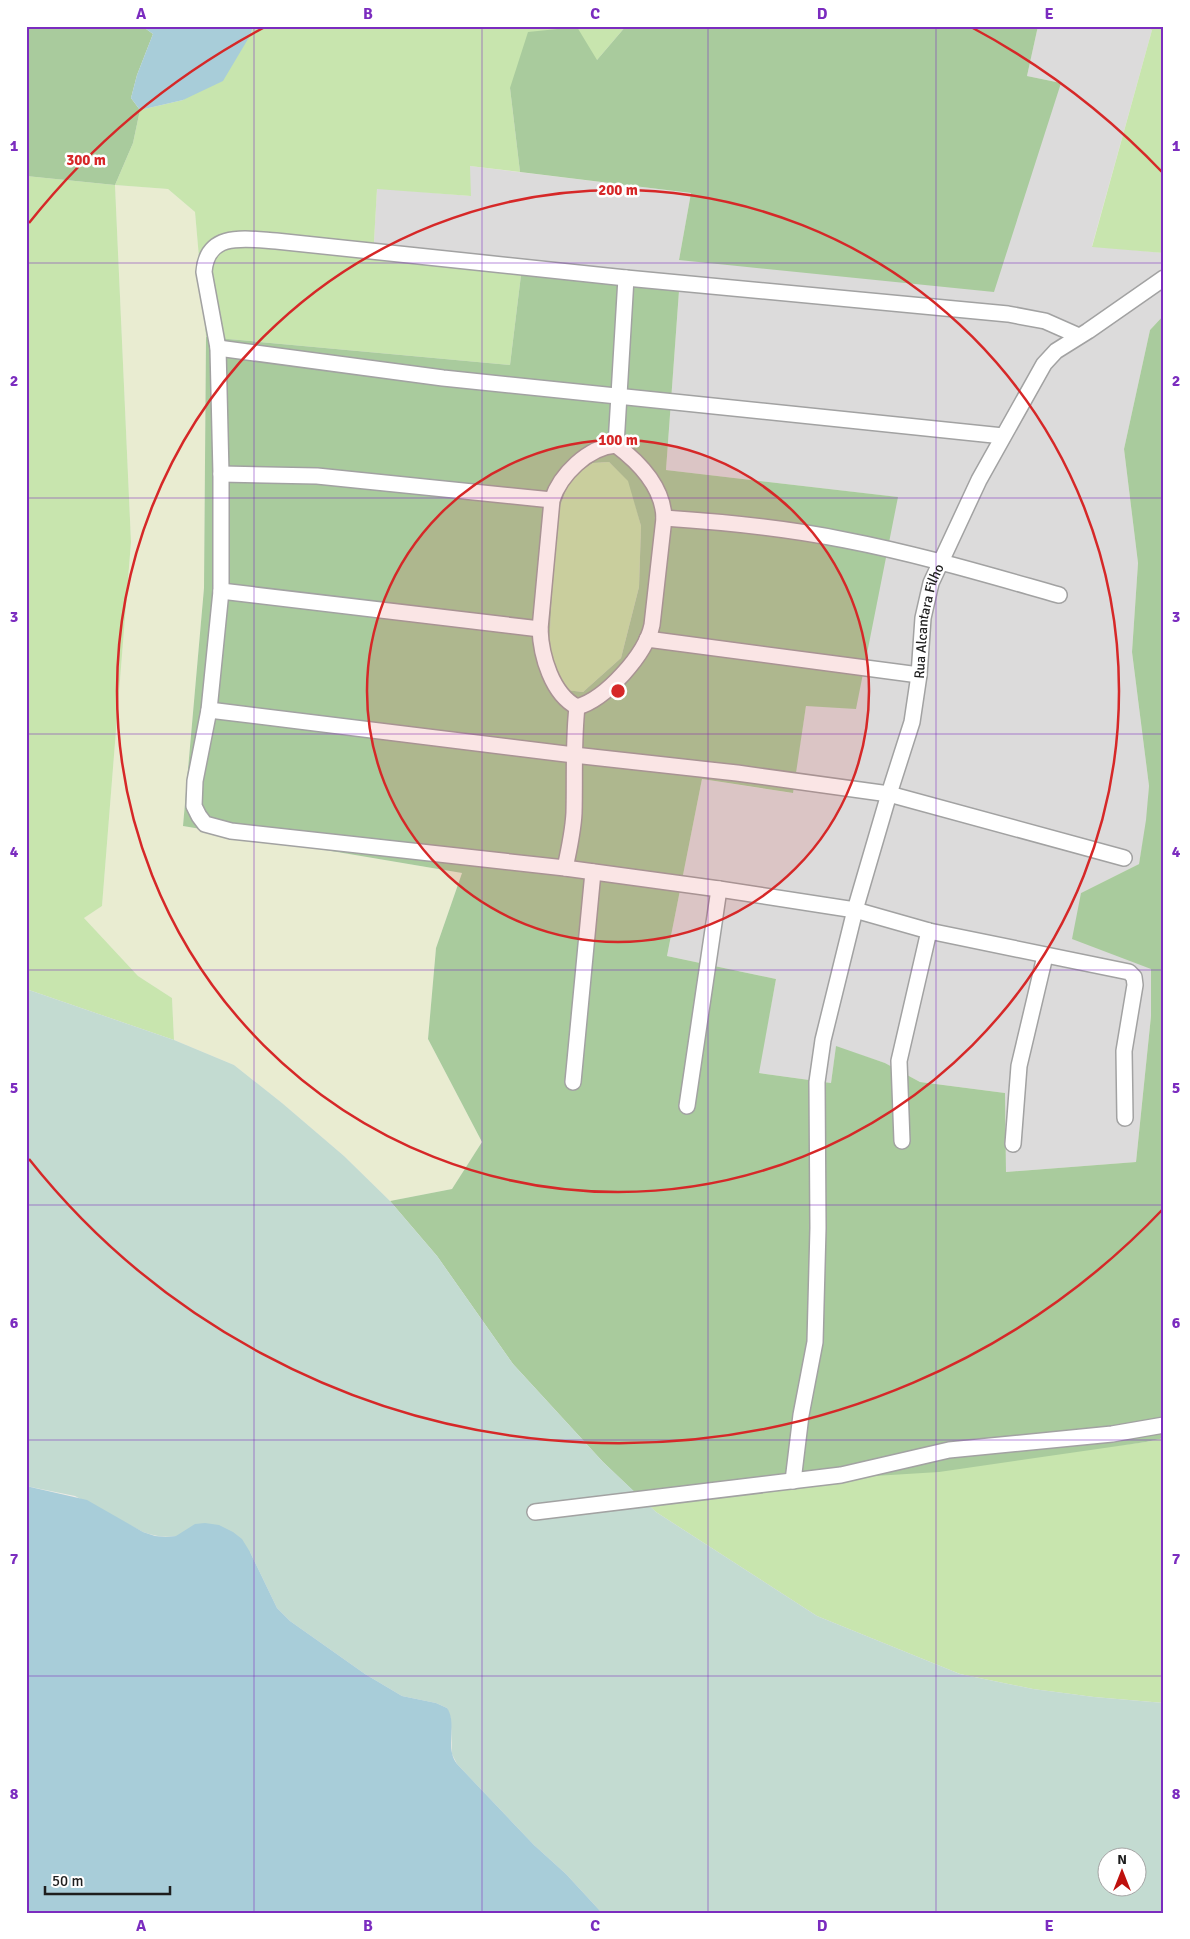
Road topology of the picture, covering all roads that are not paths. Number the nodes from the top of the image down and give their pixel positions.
1 (626, 278) junction
2 (1164, 278) edge
3 (1079, 336) junction
4 (218, 348) junction
5 (619, 395) junction
6 (1003, 436) junction
7 (616, 445) junction
8 (221, 474) junction
9 (552, 500) junction
10 (664, 518) junction
11 (940, 561) junction
12 (221, 591) junction
13 (1059, 595) dead end
14 (540, 629) junction
15 (647, 640) junction
16 (918, 675) junction
17 (577, 708) junction
18 (209, 710) junction
19 (574, 755) junction
20 (889, 794) junction
21 (1124, 858) dead end
22 (565, 868) junction
23 (593, 872) junction
24 (719, 888) junction
25 (855, 910) junction
26 (929, 931) junction
27 (1045, 956) junction
28 (573, 1082) dead end
29 (687, 1106) dead end
30 (1125, 1118) dead end
31 (902, 1141) dead end
32 (1013, 1144) dead end
33 (1164, 1425) edge
34 (793, 1481) junction
35 (536, 1512) dead end

1 - 3 street
1 - 4 street
1 - 5 street
2 - 3 street, Rua Alcantara Filho
3 - 6 street, Rua Alcantara Filho
4 - 5 street
4 - 8 street
5 - 6 street
5 - 7 street
6 - 11 street, Rua Alcantara Filho
7 - 9 street
7 - 10 street
8 - 9 street
8 - 12 street
9 - 14 street
10 - 11 street
10 - 15 street
11 - 13 street
11 - 16 street, Rua Alcantara Filho
12 - 14 street
12 - 18 street
14 - 17 street
15 - 16 street
15 - 17 street
16 - 20 street, Rua Alcantara Filho
17 - 19 street
18 - 19 street
18 - 22 street
19 - 20 street
19 - 22 street
20 - 21 street
20 - 25 street, Rua Alcantara Filho
22 - 23 street
23 - 24 street
23 - 28 street
24 - 25 street
24 - 29 street
25 - 26 street
25 - 34 street, Rua Alcantara Filho
26 - 27 street
26 - 31 street
27 - 30 street
27 - 32 street
33 - 34 street
34 - 35 street

